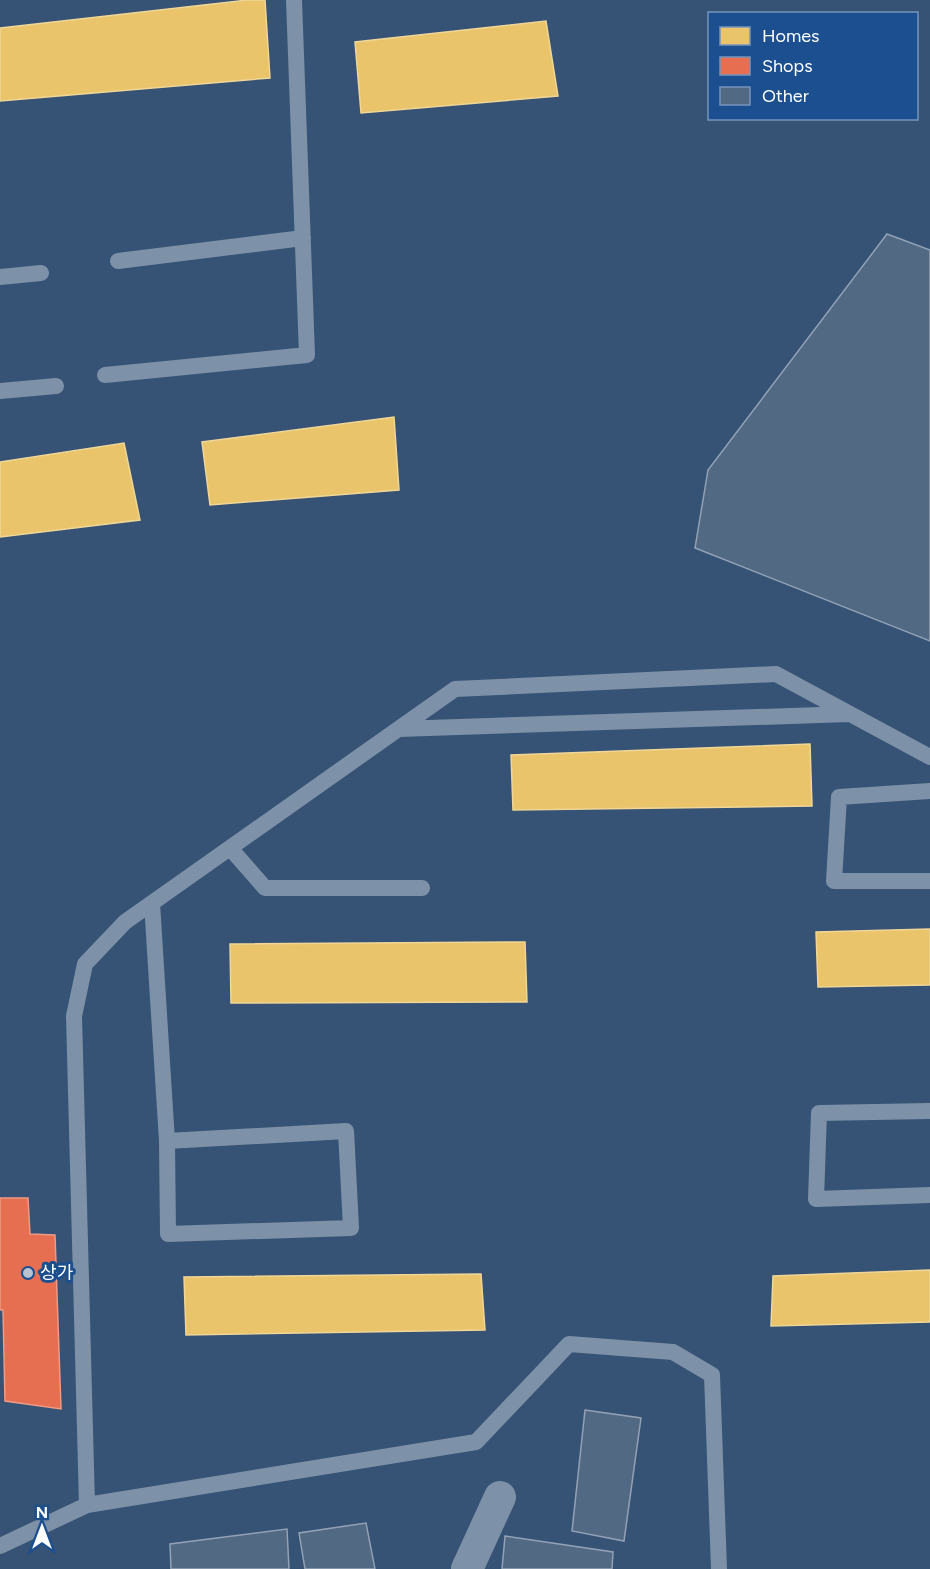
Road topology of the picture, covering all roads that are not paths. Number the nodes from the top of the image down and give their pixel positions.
1 (294, 0) edge
2 (303, 238) junction
3 (118, 261) dead end
4 (41, 273) dead end
5 (0, 277) edge
6 (105, 375) dead end
7 (56, 386) dead end
8 (0, 391) edge
9 (851, 714) junction
10 (398, 729) junction
11 (930, 757) edge
12 (930, 791) edge
13 (230, 848) junction
14 (930, 880) edge
15 (422, 888) dead end
16 (153, 903) junction
17 (930, 1111) edge
18 (167, 1141) junction
19 (930, 1195) edge
20 (500, 1497) dead end
21 (87, 1505) junction
22 (0, 1546) edge
23 (467, 1569) edge
24 (719, 1569) edge

1 - 2 lane
2 - 3 lane
2 - 6 lane
4 - 5 lane
7 - 8 lane
9 - 10 lane
9 - 10 lane
9 - 11 lane
10 - 13 lane
12 - 14 lane
13 - 15 lane
13 - 16 lane
16 - 18 lane
16 - 21 lane
17 - 19 lane
18 - 18 lane
20 - 23 street
21 - 22 lane
21 - 24 lane

